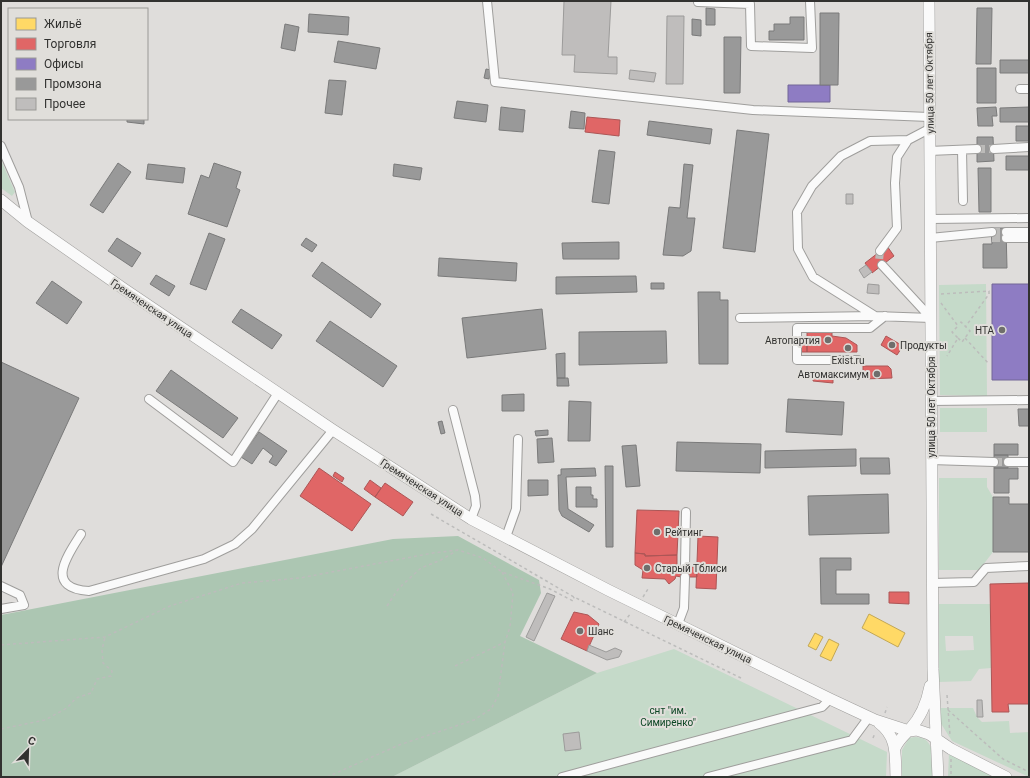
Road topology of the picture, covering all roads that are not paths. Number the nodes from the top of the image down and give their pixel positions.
1 (487, 1) edge
2 (810, 1) edge
3 (928, 1) edge
4 (698, 2) dead end
5 (929, 117) junction
6 (929, 129) junction
7 (908, 140) junction
8 (1, 146) edge
9 (1029, 147) edge
10 (977, 149) tunnel mouth
11 (994, 149) tunnel mouth
12 (962, 150) junction
13 (930, 151) junction
14 (1, 200) edge
15 (963, 201) dead end
16 (1029, 218) edge
17 (930, 219) junction
18 (28, 222) junction
19 (1029, 232) edge
20 (992, 235) tunnel mouth
21 (930, 238) junction
22 (1029, 238) edge
23 (880, 251) tunnel mouth
24 (882, 265) tunnel mouth
25 (875, 316) junction
26 (885, 316) junction
27 (740, 318) dead end
28 (931, 318) junction
29 (858, 360) dead end
30 (278, 393) junction
31 (149, 399) dead end
32 (1029, 400) edge
33 (931, 401) junction
34 (453, 410) dead end
35 (333, 430) junction
36 (518, 439) dead end
37 (931, 460) junction
38 (994, 462) tunnel mouth
39 (1008, 462) tunnel mouth
40 (1029, 462) edge
41 (686, 512) dead end
42 (471, 519) junction
43 (81, 534) dead end
44 (506, 537) junction
45 (1029, 566) edge
46 (685, 567) dead end
47 (685, 577) dead end
48 (932, 583) junction
49 (1, 586) edge
50 (1, 609) edge
51 (678, 624) junction
52 (932, 669) junction
53 (830, 699) junction
54 (872, 719) junction
55 (909, 731) junction
56 (937, 741) junction
57 (895, 748) junction
58 (562, 777) edge
59 (708, 777) edge
60 (896, 777) edge
61 (938, 777) edge
62 (1006, 777) edge

1 - 5 street
2 - 4 street
3 - 5 main road, улица 50 лет Октября
5 - 6 main road, улица 50 лет Октября
6 - 7 street
6 - 13 main road, улица 50 лет Октября
7 - 23 street
7 - 25 street
8 - 18 street
9 - 11 street
10 - 12 street
12 - 13 street
12 - 15 street
13 - 17 main road, улица 50 лет Октября
14 - 18 main road, Гремяченская улица
16 - 17 street
17 - 21 main road, улица 50 лет Октября
18 - 30 main road, Гремяченская улица
19 - 22 street
20 - 21 street
21 - 28 main road, улица 50 лет Октября
24 - 28 street
25 - 26 street
25 - 27 street
26 - 28 street
26 - 29 street
28 - 33 main road, улица 50 лет Октября
30 - 31 street
30 - 35 main road, Гремяченская улица
32 - 33 street
33 - 37 main road, улица 50 лет Октября
34 - 42 street
35 - 42 main road, Гремяченская улица
35 - 43 street
36 - 44 street
37 - 38 street
37 - 48 main road, улица 50 лет Октября
39 - 40 street
41 - 46 street
42 - 44 main road, Гремяченская улица
44 - 51 main road, Гремяченская улица
45 - 48 street
47 - 51 street
48 - 52 main road, улица 50 лет Октября
49 - 50 street
51 - 53 main road, Гремяченская улица
52 - 55 main road
52 - 56 main road, улица 50 лет Октября
53 - 54 main road, Гремяченская улица
53 - 58 street
54 - 55 main road
54 - 57 main road
54 - 59 street
55 - 56 main road
55 - 57 main road
56 - 61 main road, улица 50 лет Октября
56 - 62 main road
57 - 60 main road

